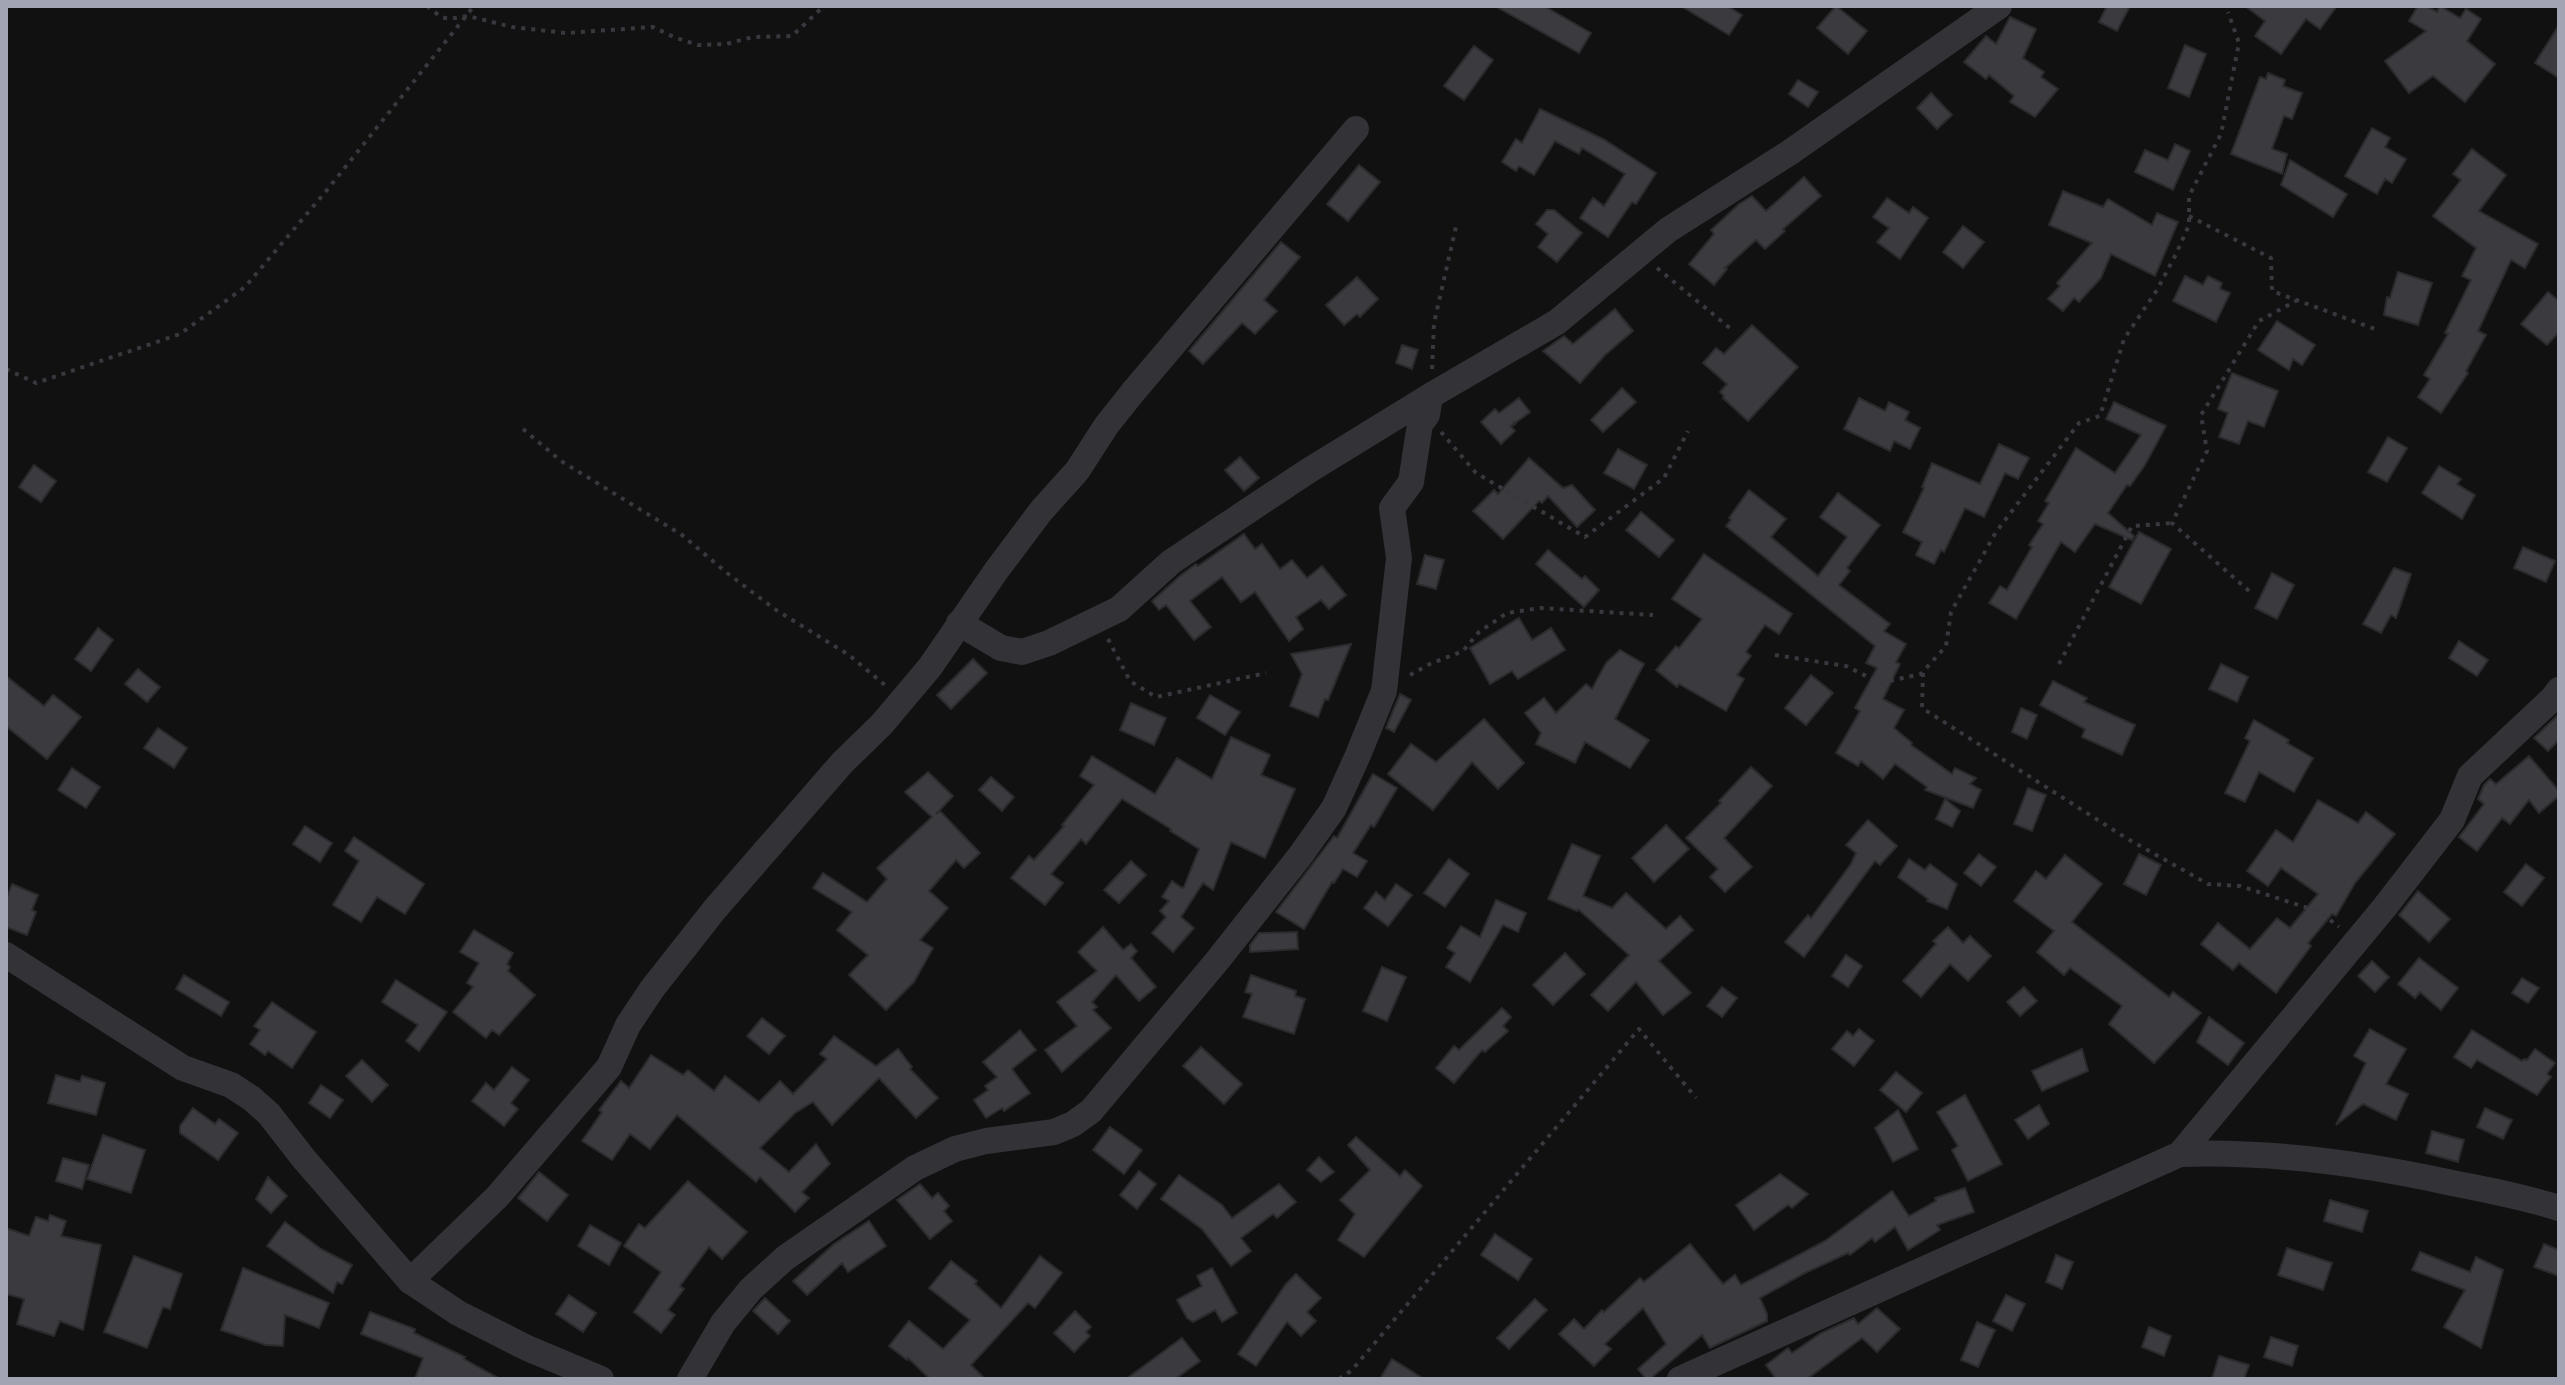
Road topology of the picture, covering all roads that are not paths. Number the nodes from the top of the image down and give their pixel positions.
1 (1999, 6) edge
2 (1356, 129) dead end
3 (1429, 405) junction
4 (959, 623) junction
5 (2559, 690) edge
6 (6, 955) edge
7 (2180, 1154) junction
8 (2559, 1208) edge
9 (410, 1281) junction
10 (601, 1379) edge
11 (690, 1379) edge
12 (1680, 1379) edge

1 - 3 street
2 - 4 street
3 - 4 street
3 - 11 street
4 - 9 street
5 - 7 street
6 - 9 street
7 - 8 street
7 - 12 street
9 - 10 street

